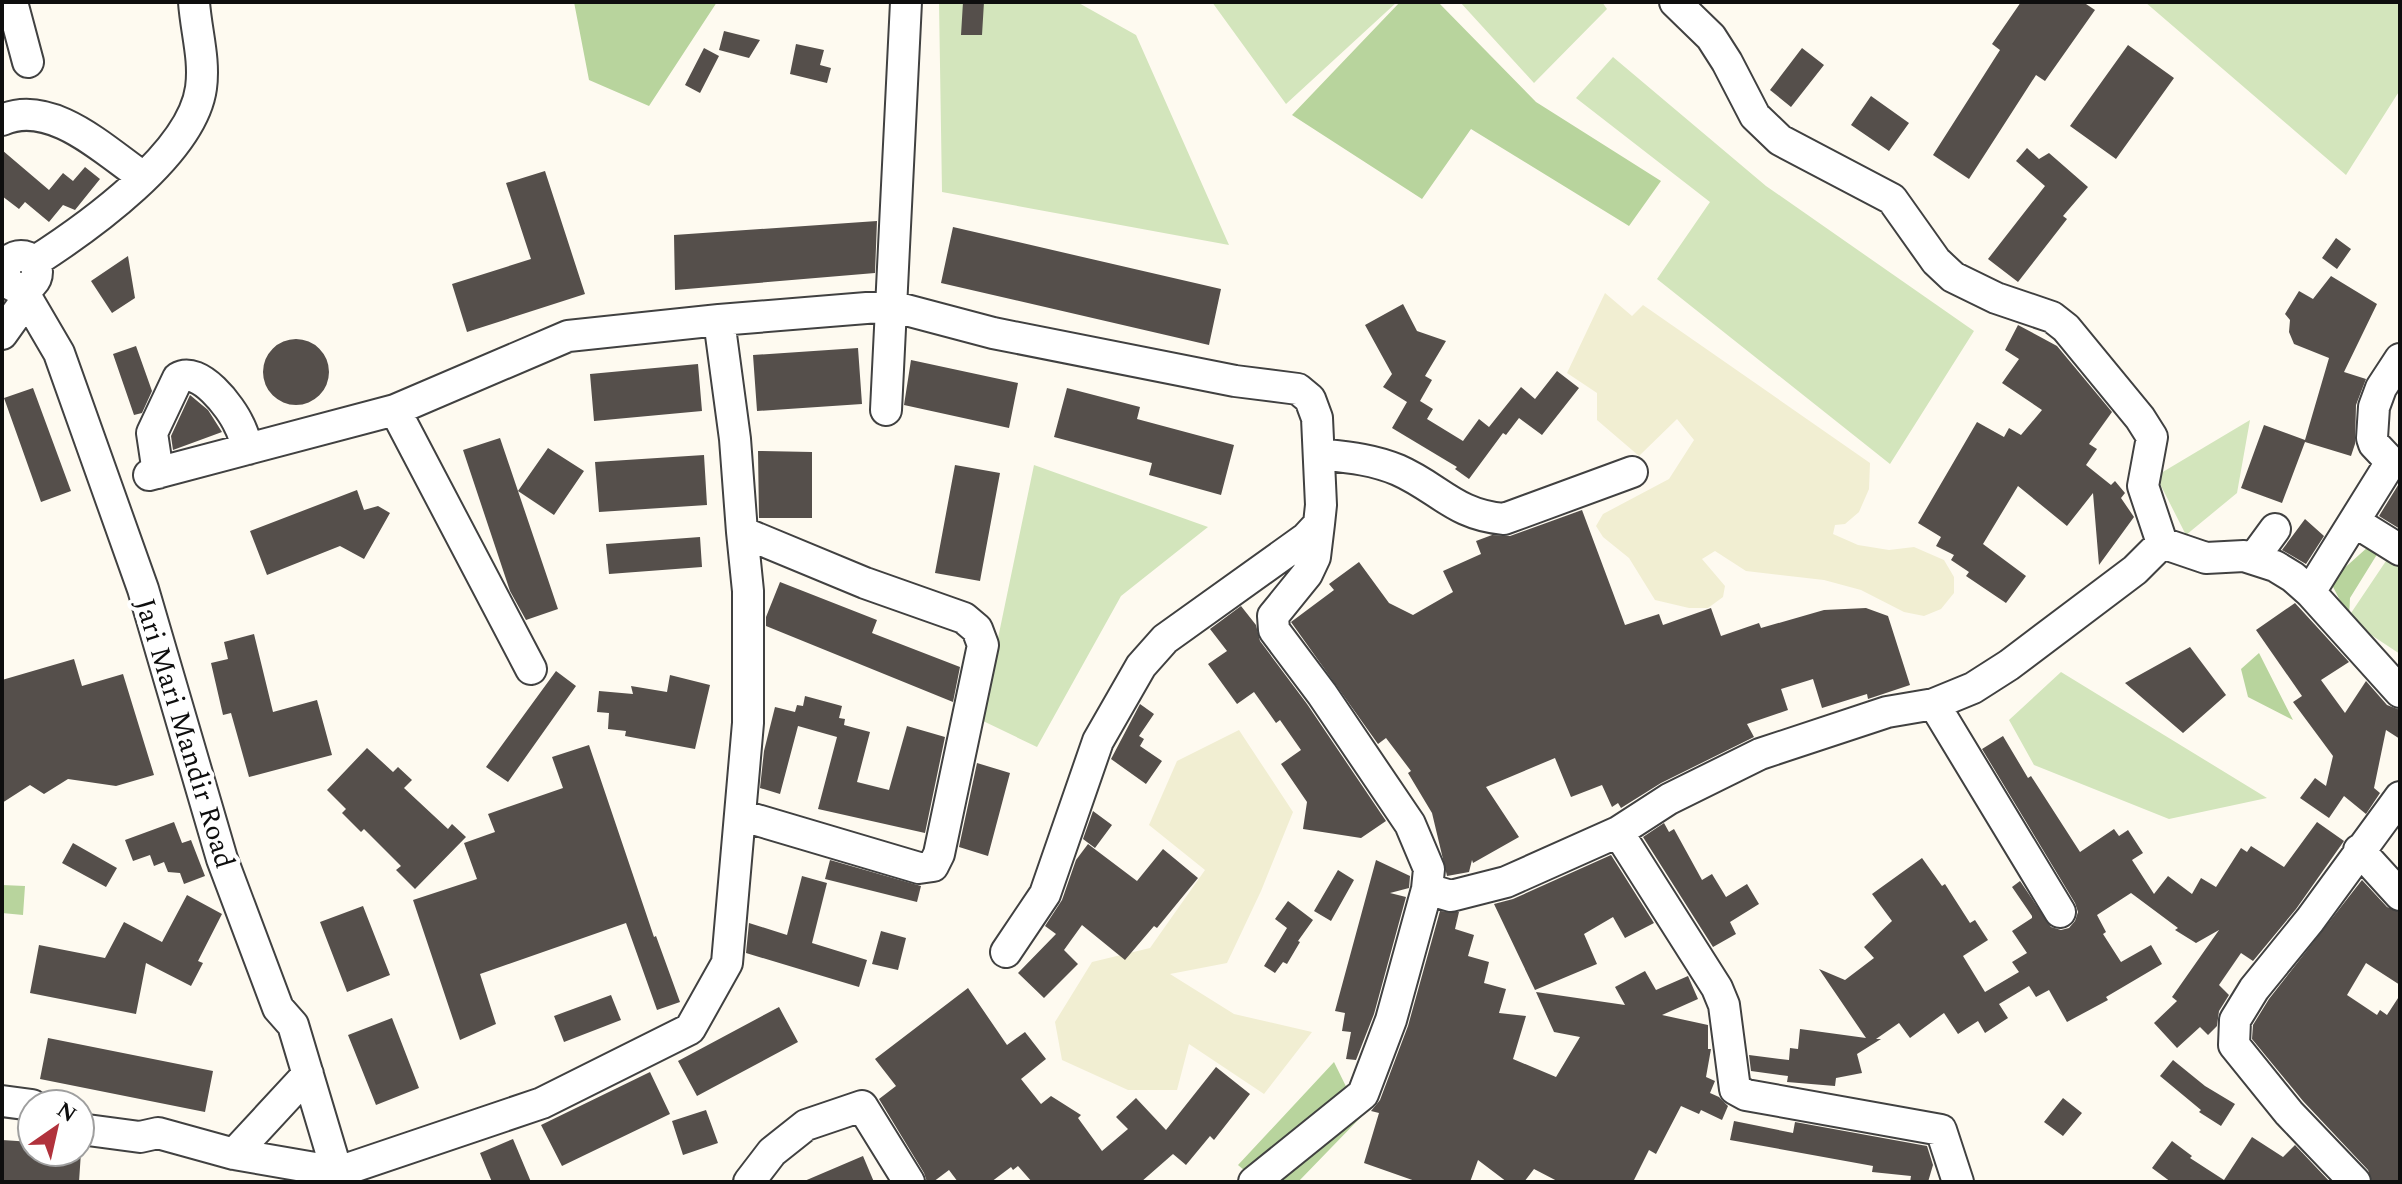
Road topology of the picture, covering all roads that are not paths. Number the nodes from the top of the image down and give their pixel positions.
1 (12, 2) edge
2 (194, 2) edge
3 (906, 2) edge
4 (1675, 2) edge
5 (28, 62) dead end
6 (2, 120) edge
7 (143, 177) junction
8 (18, 269) edge
9 (891, 306) junction
10 (719, 320) junction
11 (2, 334) edge
12 (2400, 359) edge
13 (395, 410) junction
14 (886, 410) dead end
15 (248, 449) junction
16 (1319, 454) junction
17 (2396, 465) edge
18 (1632, 472) dead end
19 (128, 481) junction
20 (2355, 522) junction
21 (1319, 524) junction
22 (2275, 529) dead end
23 (742, 532) junction
24 (2162, 543) junction
25 (2400, 550) edge
26 (2253, 559) junction
27 (2310, 592) junction
28 (531, 669) dead end
29 (2400, 692) edge
30 (1934, 704) junction
31 (2400, 797) edge
32 (740, 815) junction
33 (1618, 832) junction
34 (2359, 850) junction
35 (1427, 889) junction
36 (2400, 895) edge
37 (2060, 912) dead end
38 (1006, 952) dead end
39 (308, 1074) junction
40 (96, 1114) edge
41 (96, 1131) edge
42 (158, 1133) junction
43 (234, 1154) junction
44 (339, 1177) edge
45 (749, 1182) edge
46 (909, 1182) edge
47 (1254, 1182) edge
48 (1958, 1182) edge
49 (2355, 1182) edge

1 - 5 street
2 - 7 street
3 - 9 street
4 - 24 street
6 - 7 street
7 - 8 street
8 - 11 street
8 - 19 street, Jari Mari Mandir Road
9 - 10 street
9 - 14 street
9 - 16 street
10 - 13 street
10 - 23 street
12 - 17 street
13 - 15 street
13 - 28 street
15 - 19 street
15 - 19 street
16 - 18 street
16 - 21 street
17 - 20 street
19 - 39 street, Jari Mari Mandir Road
20 - 25 street
20 - 27 street
21 - 35 street
21 - 38 street
22 - 26 street
23 - 32 street
23 - 32 street
24 - 26 street
24 - 30 street
26 - 27 street
27 - 29 street
30 - 33 street
30 - 37 street
31 - 34 street
32 - 44 street
33 - 35 street
33 - 48 street
34 - 36 street
34 - 49 street
35 - 47 street
39 - 43 street
39 - 44 street, Jari Mari Mandir Road
40 - 42 street
41 - 42 street
42 - 43 street
43 - 44 street
45 - 46 street

